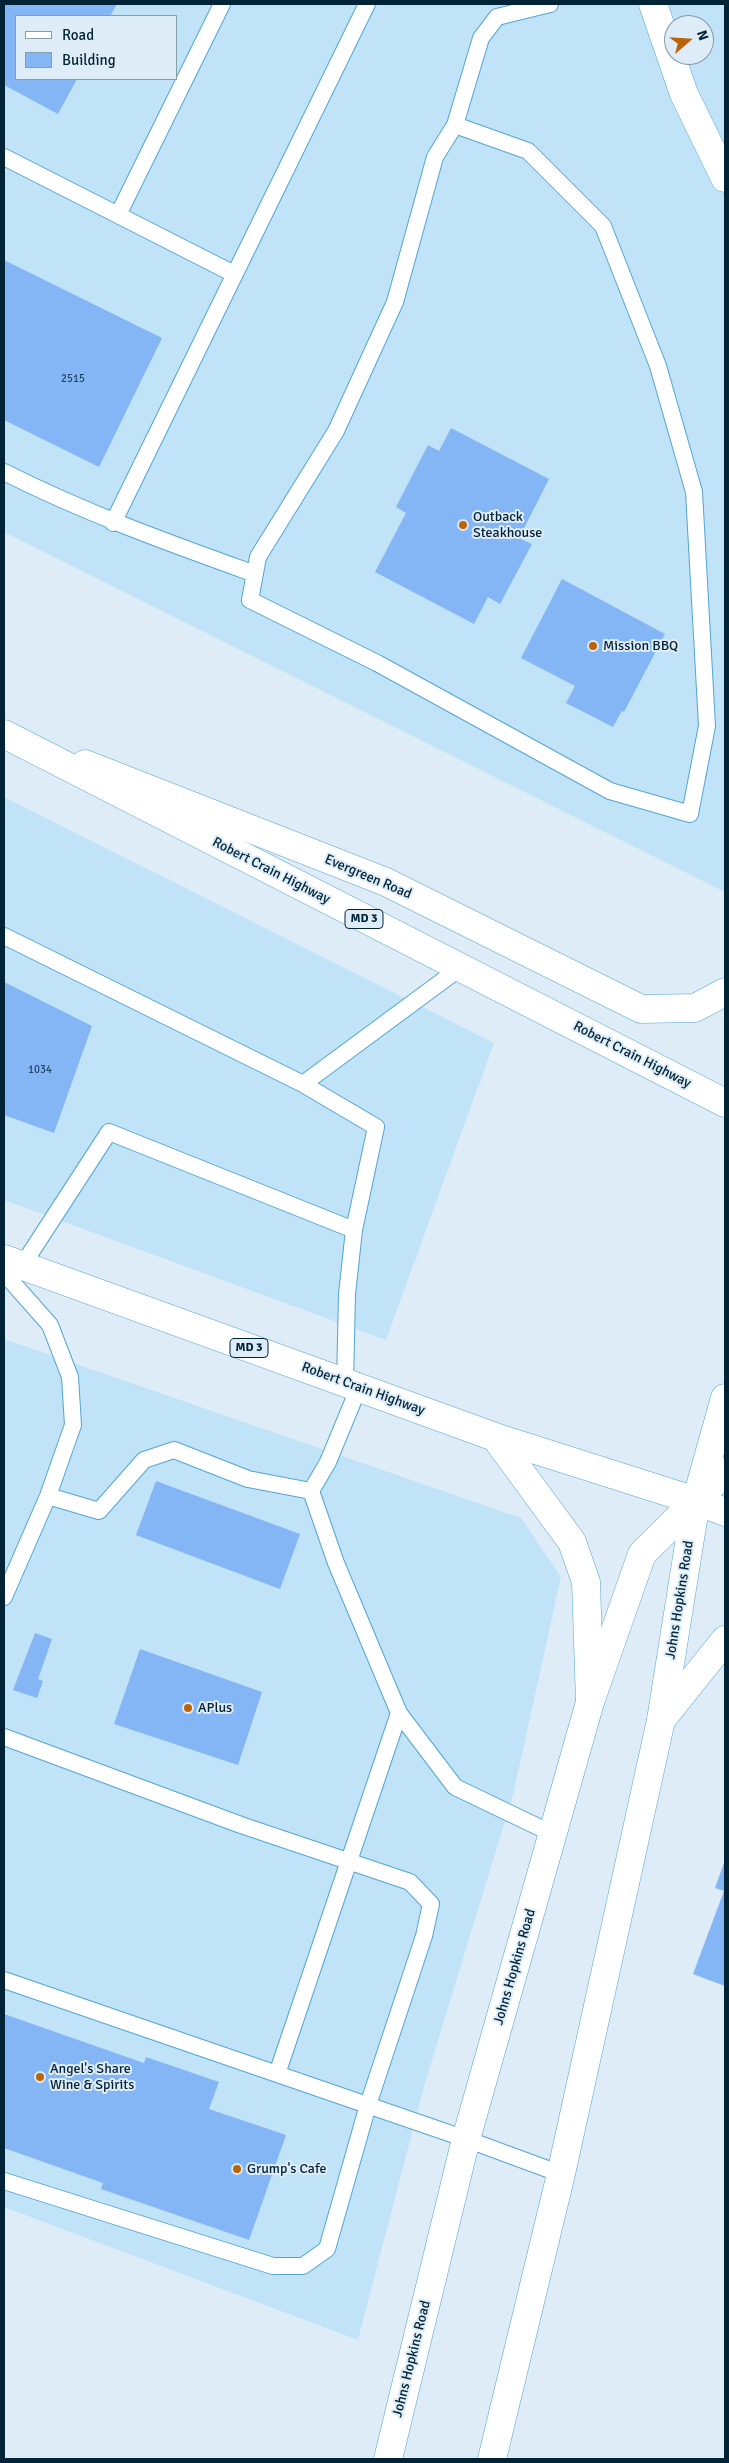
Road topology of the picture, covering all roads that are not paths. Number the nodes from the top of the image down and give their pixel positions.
1 (222, 4) edge
2 (367, 4) edge
3 (550, 4) edge
4 (653, 4) edge
5 (524, 6) edge
6 (455, 126) junction
7 (4, 157) edge
8 (725, 178) edge
9 (118, 215) junction
10 (234, 274) junction
11 (4, 472) edge
12 (113, 523) junction
13 (255, 574) junction
14 (4, 733) edge
15 (4, 936) edge
16 (460, 968) junction
17 (725, 992) edge
18 (303, 1084) junction
19 (725, 1103) edge
20 (354, 1230) junction
21 (10, 1266) edge
22 (352, 1385) junction
23 (725, 1398) edge
24 (495, 1437) junction
25 (725, 1472) edge
26 (311, 1491) junction
27 (48, 1496) junction
28 (696, 1501) junction
29 (725, 1512) edge
30 (4, 1597) edge
31 (725, 1640) edge
32 (590, 1702) junction
33 (399, 1713) junction
34 (661, 1720) junction
35 (4, 1737) edge
36 (553, 1834) junction
37 (349, 1862) junction
38 (4, 1980) edge
39 (277, 2074) junction
40 (368, 2105) junction
41 (466, 2139) junction
42 (561, 2174) junction
43 (4, 2180) edge
44 (388, 2459) edge
45 (492, 2459) edge

1 - 9 lane
2 - 10 lane
3 - 5 lane
4 - 8 main road
5 - 6 lane
6 - 13 lane
6 - 13 lane
7 - 9 lane
9 - 10 lane
10 - 12 lane
11 - 12 lane
12 - 13 lane
14 - 16 main road, Robert Crain Highway / MD 3
14 - 17 main road, Evergreen Road
15 - 18 lane
16 - 18 lane
16 - 19 main road, Robert Crain Highway / MD 3
18 - 20 lane
20 - 21 lane
20 - 22 lane
21 - 22 main road, Robert Crain Highway / MD 3
21 - 27 lane
22 - 24 main road, Robert Crain Highway / MD 3
22 - 26 lane
23 - 28 main road, Johns Hopkins Road
24 - 28 main road, Robert Crain Highway / MD 3
24 - 32 main road
25 - 28 main road, Johns Hopkins Road
26 - 27 lane
26 - 33 lane
27 - 30 lane
28 - 29 main road, Robert Crain Highway / MD 3
28 - 32 main road, Johns Hopkins Road
28 - 34 main road, Johns Hopkins Road
31 - 34 main road
32 - 36 main road, Johns Hopkins Road
33 - 36 lane
33 - 37 lane
34 - 42 main road, Johns Hopkins Road
35 - 37 lane
36 - 41 main road, Johns Hopkins Road
37 - 39 lane
37 - 40 lane
38 - 39 lane
39 - 40 lane
40 - 41 lane
40 - 43 lane
41 - 42 lane
41 - 44 main road, Johns Hopkins Road
42 - 45 main road, Johns Hopkins Road

